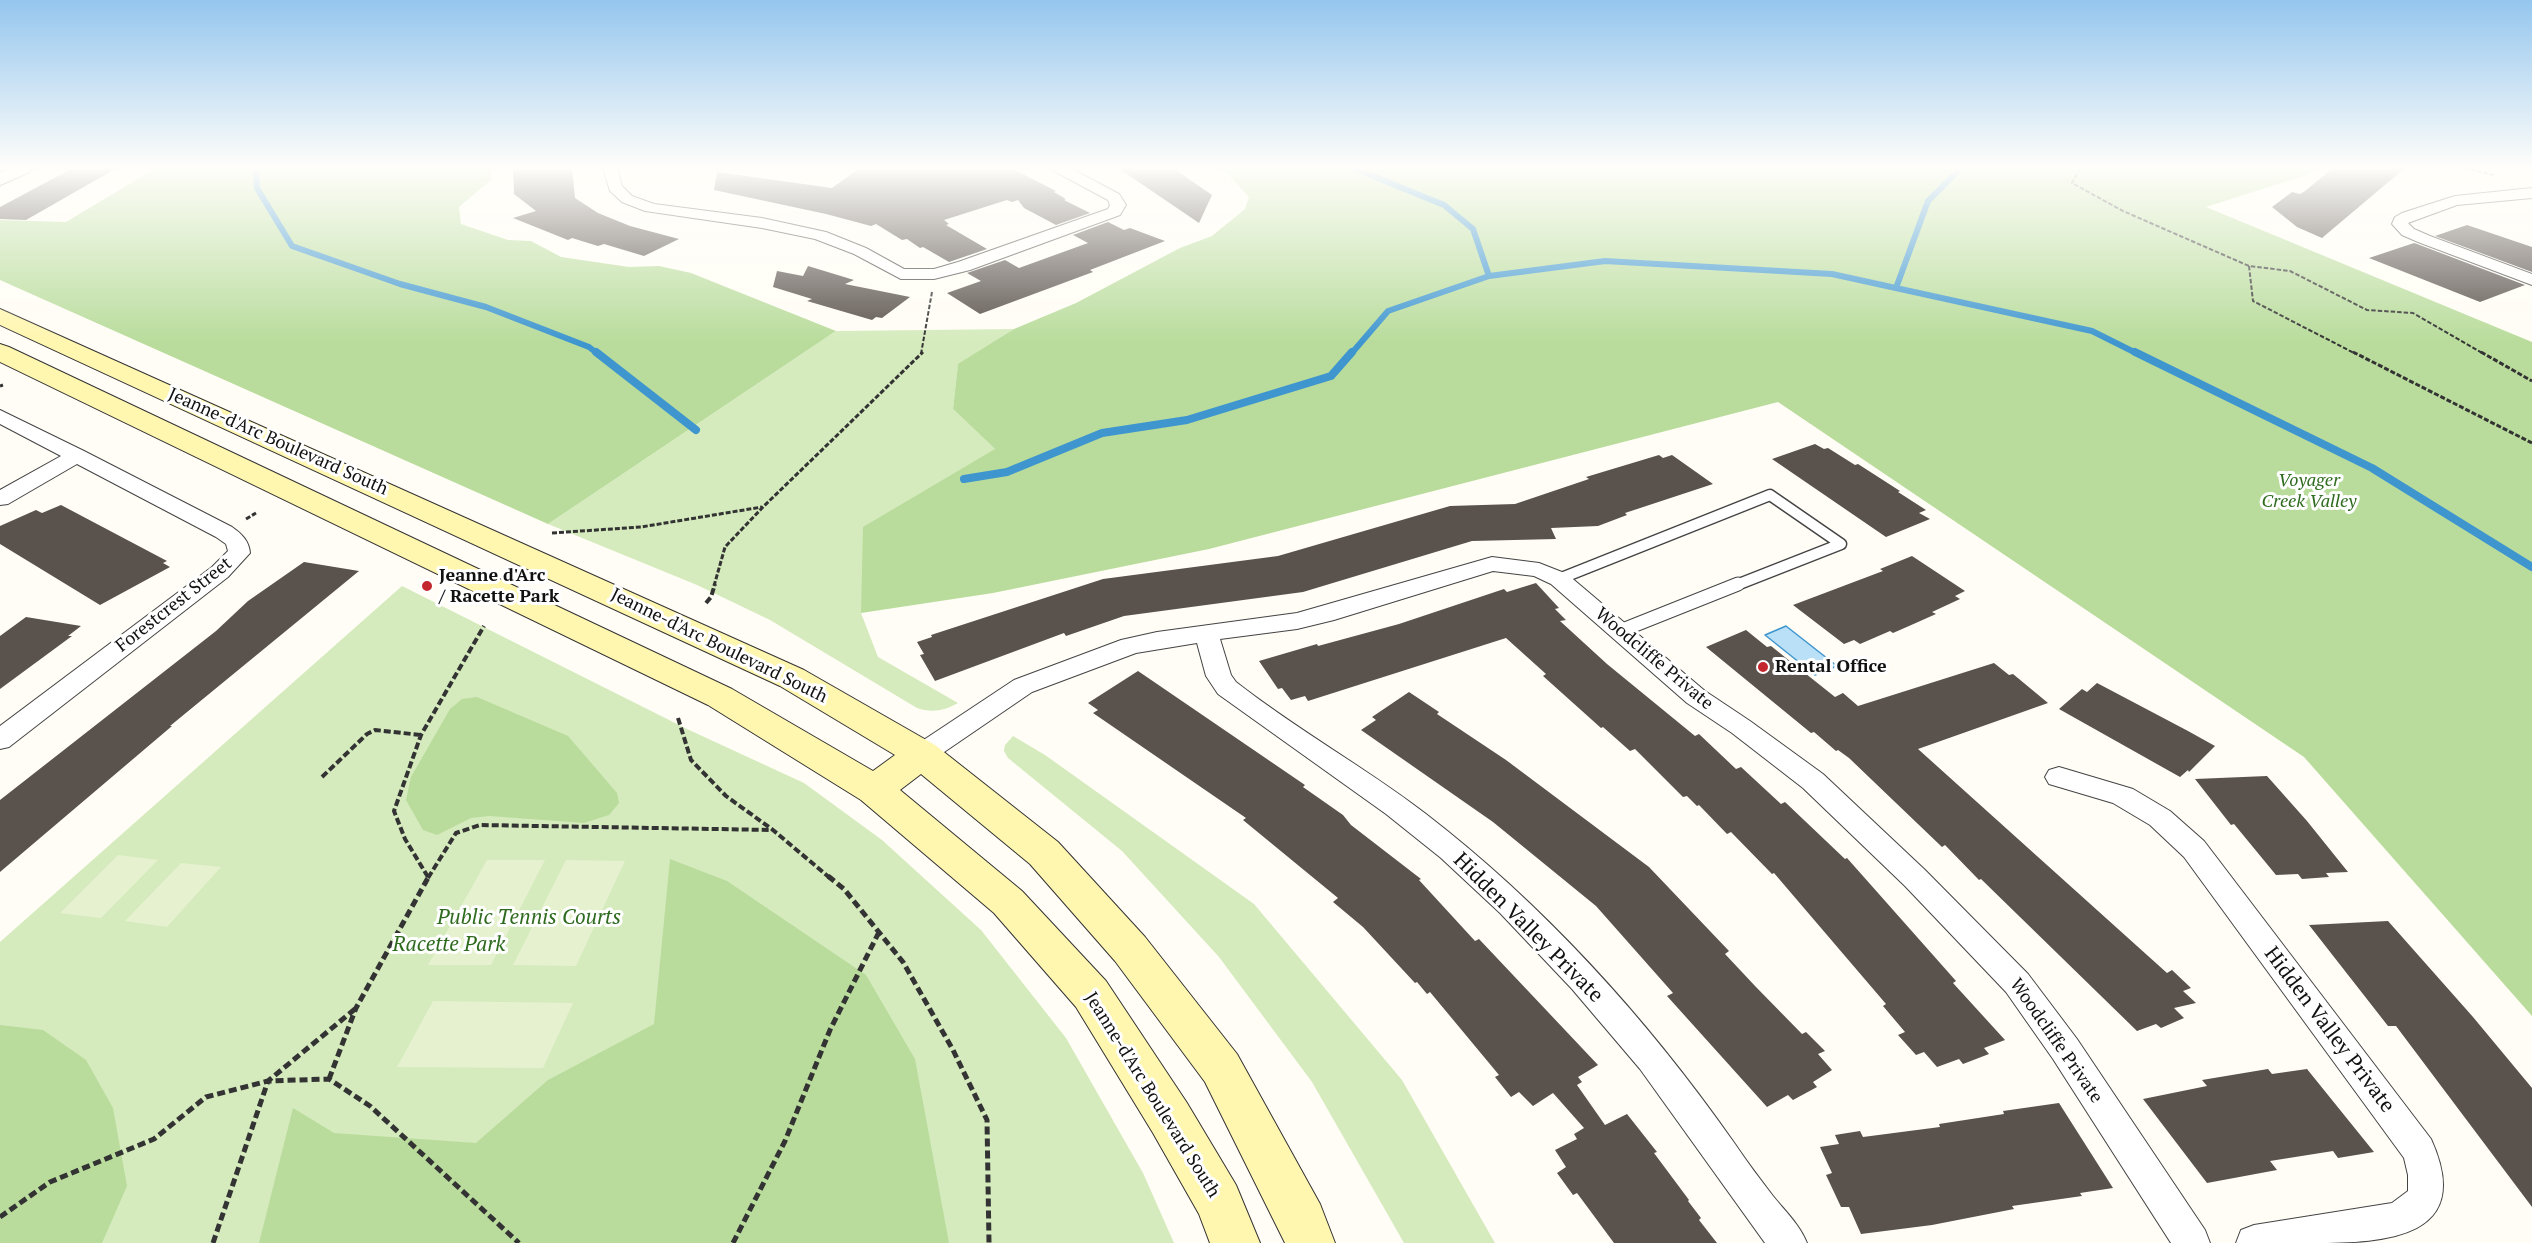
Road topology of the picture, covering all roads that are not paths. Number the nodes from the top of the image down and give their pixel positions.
1 (774, 226) edge
2 (1073, 226) edge
3 (2402, 226) edge
4 (2532, 280) edge
5 (0, 316) edge
6 (1, 374) edge
7 (0, 416) edge
8 (77, 455) junction
9 (0, 499) edge
10 (1559, 579) junction
11 (1620, 632) junction
12 (1206, 633) junction
13 (0, 740) edge
14 (922, 754) junction
15 (2060, 777) dead end
16 (874, 790) junction
17 (1235, 1243) edge
18 (1310, 1243) edge
19 (1789, 1243) edge
20 (2192, 1243) edge
21 (2254, 1243) edge

1 - 2 street
3 - 4 street
5 - 14 main road, Jeanne-d'Arc Boulevard South
6 - 16 main road, Jeanne-d'Arc Boulevard South
7 - 8 street, Forestcrest Street
8 - 9 street
8 - 13 street, Forestcrest Street
10 - 11 street, Woodcliffe Private
10 - 11 lane
10 - 12 street, Woodcliffe Private
11 - 20 street, Woodcliffe Private
12 - 14 street, Woodcliffe Private
12 - 19 street, Hidden Valley Private
14 - 16 main road
14 - 18 main road, Jeanne-d'Arc Boulevard South
15 - 21 street, Hidden Valley Private
16 - 17 main road, Jeanne-d'Arc Boulevard South

